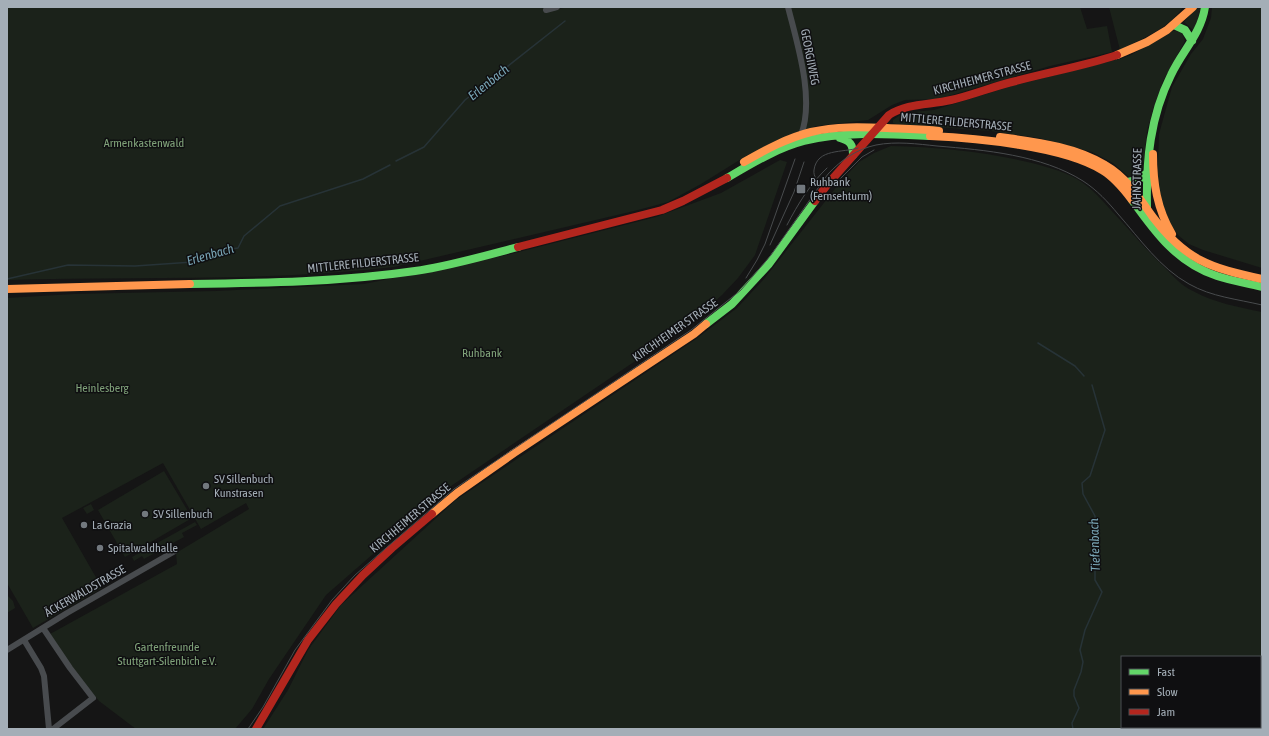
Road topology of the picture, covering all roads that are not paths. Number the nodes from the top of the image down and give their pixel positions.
1 (557, 7) edge
2 (788, 7) edge
3 (1194, 7) edge
4 (1206, 7) edge
5 (546, 10) dead end
6 (1187, 10) edge
7 (1174, 25) junction
8 (1192, 41) junction
9 (1154, 121) junction
10 (877, 128) junction
11 (801, 135) junction
12 (871, 135) junction
13 (834, 136) junction
14 (792, 145) junction
15 (853, 155) junction
16 (1147, 174) junction
17 (1127, 182) junction
18 (710, 188) junction
19 (1147, 208) junction
20 (1150, 226) junction
21 (1176, 244) junction
22 (1262, 279) edge
23 (1262, 287) edge
24 (7, 289) edge
25 (175, 551) dead end
26 (43, 628) junction
27 (24, 640) junction
28 (7, 650) edge
29 (49, 729) edge
30 (53, 729) edge
31 (256, 729) edge

1 - 5 street
2 - 11 street, GEORGIIWEG
3 - 6 main road, KIRCHHEIMER STRASSE
4 - 8 main road, JAHNSTRASSE
6 - 7 main road, KIRCHHEIMER STRASSE
7 - 8 main road
7 - 10 main road, KIRCHHEIMER STRASSE
8 - 9 main road, JAHNSTRASSE
9 - 16 main road, JAHNSTRASSE
9 - 21 main road, JAHNSTRASSE
10 - 11 main road, MITTLERE FILDERSTRASSE
10 - 12 main road, KIRCHHEIMER STRASSE
10 - 17 main road, MITTLERE FILDERSTRASSE
11 - 14 main road
11 - 18 main road, MITTLERE FILDERSTRASSE
12 - 13 main road, MITTLERE FILDERSTRASSE
12 - 15 main road, KIRCHHEIMER STRASSE
12 - 20 main road, MITTLERE FILDERSTRASSE
13 - 14 main road, MITTLERE FILDERSTRASSE
13 - 15 main road
14 - 18 main road, MITTLERE FILDERSTRASSE
15 - 31 main road, KIRCHHEIMER STRASSE
16 - 17 main road
16 - 19 main road, JAHNSTRASSE
17 - 19 main road, MITTLERE FILDERSTRASSE
18 - 24 main road, MITTLERE FILDERSTRASSE
19 - 20 main road, JAHNSTRASSE
19 - 21 main road, MITTLERE FILDERSTRASSE
20 - 23 main road, JAHNSTRASSE
21 - 22 main road, JAHNSTRASSE
25 - 26 street, ÄCKERWALDSTRASSE
26 - 27 street, ÄCKERWALDSTRASSE
26 - 30 street
27 - 28 street, ÄCKERWALDSTRASSE
27 - 29 street

